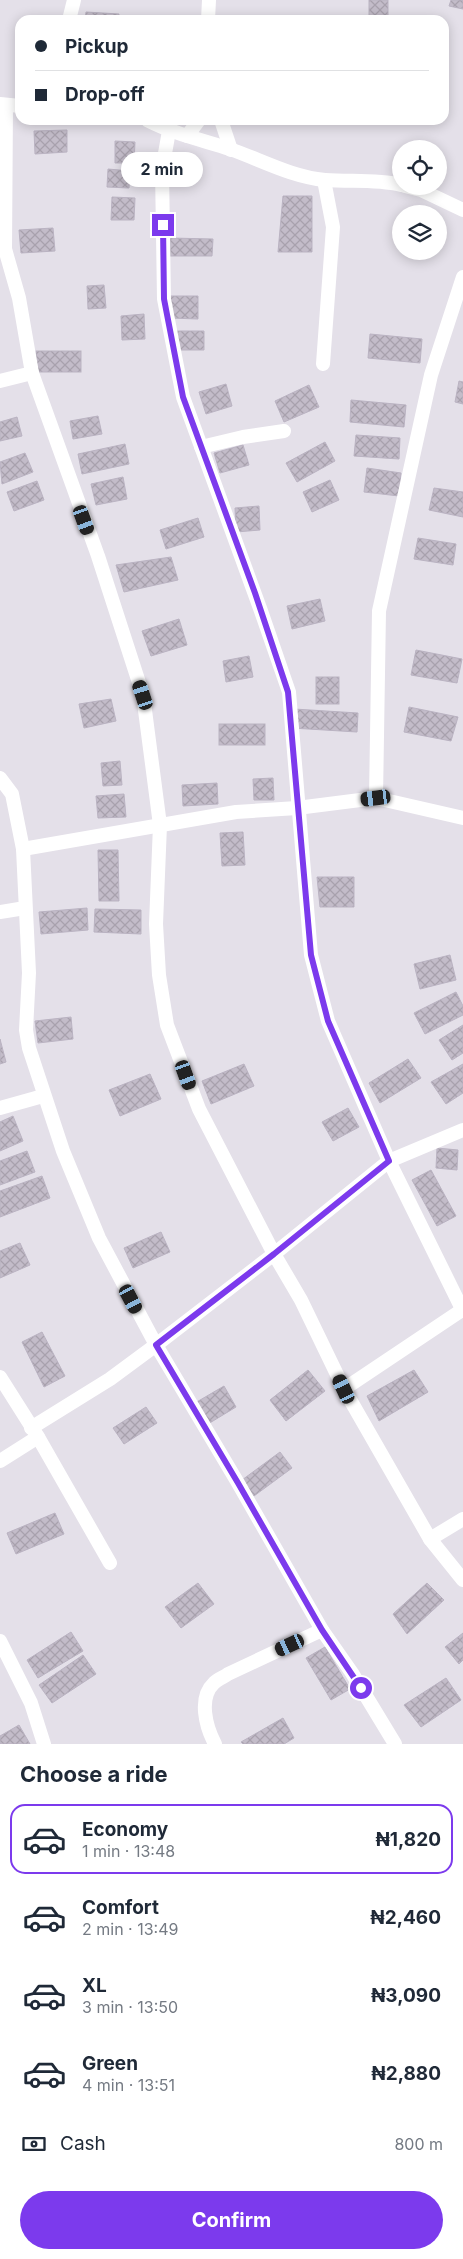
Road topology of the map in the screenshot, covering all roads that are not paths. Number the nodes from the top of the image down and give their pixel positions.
1 (74, 0) edge
2 (209, 0) edge
3 (71, 15) edge
4 (208, 15) edge
5 (9, 105) edge
6 (157, 125) edge
7 (195, 125) edge
8 (223, 125) edge
9 (169, 131) junction
10 (187, 136) junction
11 (231, 150) junction
12 (324, 180) junction
13 (392, 183) edge
14 (432, 195) edge
15 (463, 210) edge
16 (463, 278) edge
17 (324, 364) dead end
18 (32, 373) junction
19 (0, 381) edge
20 (284, 431) dead end
21 (200, 448) junction
22 (0, 778) edge
23 (376, 798) junction
24 (297, 808) junction
25 (463, 818) edge
26 (160, 826) junction
27 (23, 849) junction
28 (25, 908) junction
29 (0, 912) edge
30 (43, 1096) junction
31 (0, 1108) edge
32 (463, 1130) edge
33 (389, 1161) junction
34 (274, 1254) junction
35 (463, 1310) edge
36 (156, 1345) junction
37 (0, 1377) edge
38 (344, 1389) junction
39 (35, 1432) junction
40 (0, 1461) edge
41 (463, 1519) edge
42 (430, 1538) junction
43 (110, 1563) dead end
44 (463, 1580) edge
45 (322, 1630) junction
46 (0, 1641) edge
47 (44, 1744) edge
48 (215, 1744) edge
49 (395, 1744) edge

1 - 3 street
2 - 4 street
5 - 18 street
6 - 9 street
7 - 10 street
8 - 11 street
9 - 10 street
9 - 21 street
10 - 11 street
11 - 12 street
12 - 13 street
12 - 17 street
14 - 15 street
16 - 23 street
18 - 19 street
18 - 26 street
20 - 21 street
21 - 24 street
22 - 27 street
23 - 24 street
23 - 25 street
24 - 26 street
24 - 33 street
26 - 27 street
26 - 34 street
27 - 28 street
28 - 29 street
28 - 30 street
30 - 31 street
30 - 36 street
32 - 33 street
33 - 34 street
33 - 35 street
34 - 36 street
34 - 38 street
35 - 38 street
36 - 39 street
36 - 45 street
37 - 39 street
38 - 42 street
39 - 40 street
39 - 43 street
41 - 42 street
42 - 44 street
45 - 48 street
45 - 49 street
46 - 47 street

